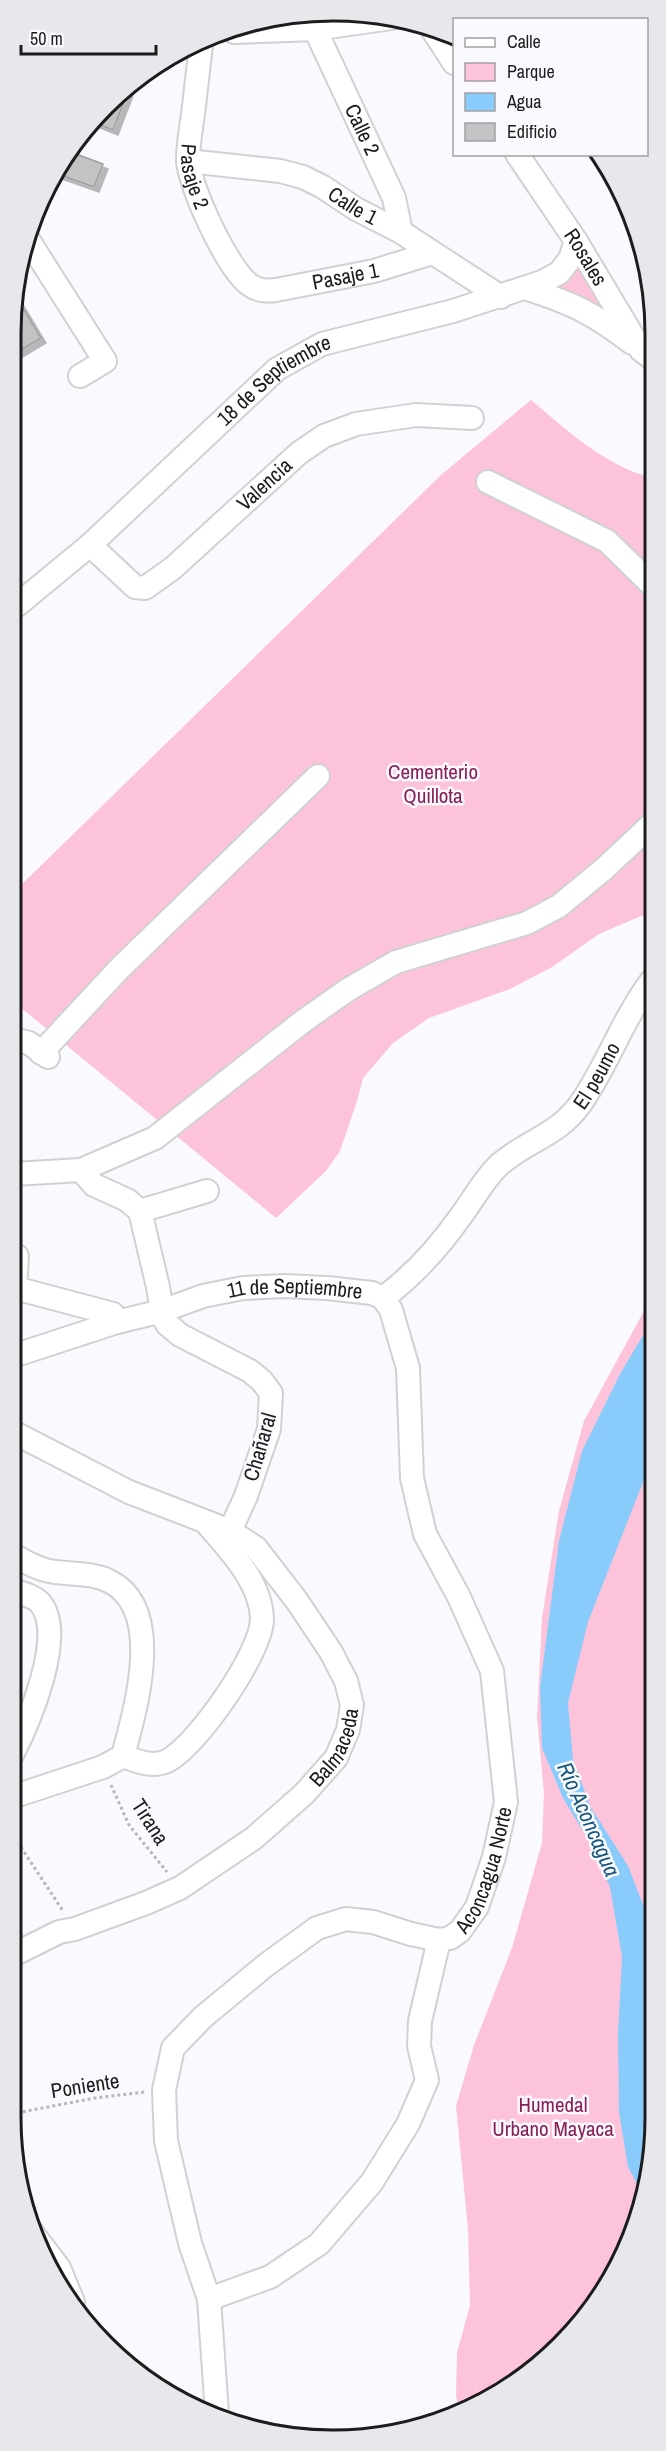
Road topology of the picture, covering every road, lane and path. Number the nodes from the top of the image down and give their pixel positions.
1 (359, 23) edge
2 (315, 29) junction
3 (255, 31) edge
4 (439, 40) edge
5 (200, 51) edge
6 (453, 61) edge
7 (518, 156) edge
8 (188, 161) junction
9 (401, 232) junction
10 (576, 241) junction
11 (33, 248) edge
12 (432, 253) junction
13 (525, 288) junction
14 (255, 289) joint
15 (501, 297) junction
16 (645, 352) edge
17 (645, 353) edge
18 (80, 376) dead end
19 (472, 418) dead end
20 (488, 482) dead end
21 (90, 545) junction
22 (645, 578) edge
23 (21, 601) edge
24 (318, 776) dead end
25 (645, 831) edge
26 (645, 991) edge
27 (21, 1041) edge
28 (521, 1151) joint
29 (81, 1170) junction
30 (21, 1174) edge
31 (207, 1191) dead end
32 (140, 1211) junction
33 (21, 1290) edge
34 (383, 1298) junction
35 (162, 1311) junction
36 (117, 1322) junction
37 (21, 1353) edge
38 (21, 1436) edge
39 (206, 1522) junction
40 (230, 1531) junction
41 (21, 1560) edge
42 (21, 1594) edge
43 (21, 1734) edge
44 (123, 1756) junction
45 (103, 1767) junction
46 (21, 1794) edge
47 (21, 1847) edge
48 (180, 1888) junction
49 (75, 1929) junction
50 (439, 1940) junction
51 (21, 1951) edge
52 (164, 2090) junction
53 (21, 2112) edge
54 (209, 2299) junction
55 (217, 2407) edge

1 - 2 street
2 - 3 street
2 - 9 street, Calle 2
4 - 6 street
5 - 8 street, Pasaje 2
7 - 10 street, Rosales
8 - 9 street, Calle 1
8 - 14 street, Pasaje 2
9 - 12 street, Calle 1
10 - 13 street, 18 de Septiembre
10 - 16 street, Rosales
11 - 18 street
12 - 14 street, Pasaje 1
12 - 15 street, Calle 1
13 - 15 street, 18 de Septiembre
13 - 17 street
15 - 21 street, 18 de Septiembre
19 - 21 street, Valencia
20 - 22 street
21 - 23 street, 18 de Septiembre
24 - 27 street
25 - 29 street
26 - 28 street, El peumo
28 - 34 street, 11 de Septiembre
29 - 30 street
29 - 32 street
31 - 32 street
32 - 35 street
33 - 36 street
34 - 35 street, 11 de Septiembre
34 - 50 street, Aconcagua Norte
35 - 36 street, 11 de Septiembre
35 - 40 street, Chañaral
36 - 37 street, 11 de Septiembre
38 - 39 street, Balmaceda
39 - 40 street, Balmaceda
39 - 44 street
40 - 48 street, Balmaceda
41 - 44 street
42 - 43 street
44 - 45 street
45 - 46 street
45 - 48 path, Tirana
47 - 49 path
48 - 49 street, Balmaceda
49 - 51 street, Balmaceda
50 - 52 street, Aconcagua Norte
50 - 54 street
52 - 53 path, Poniente
52 - 54 street, Aconcagua Norte
54 - 55 street, Aconcagua Norte

